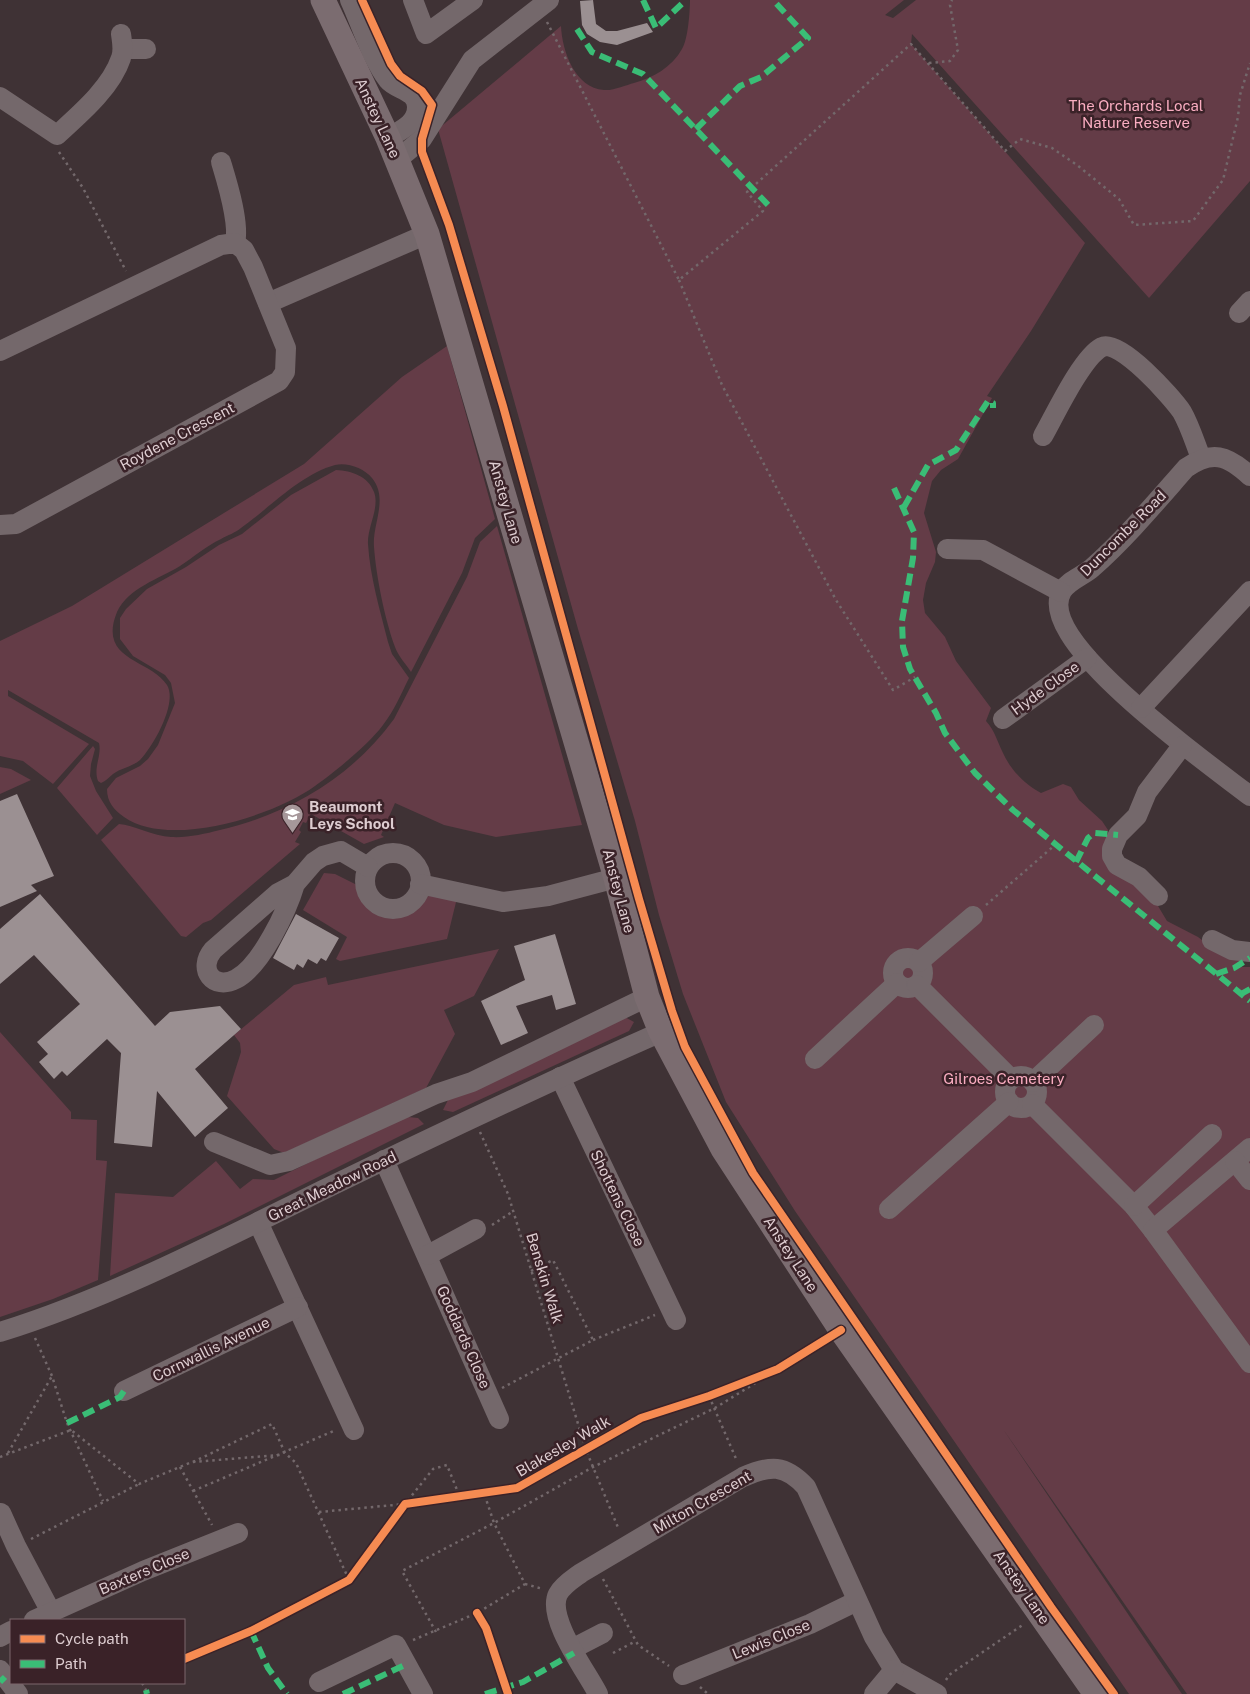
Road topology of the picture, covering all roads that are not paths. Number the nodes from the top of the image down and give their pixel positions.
1 (323, 0) edge
2 (350, 0) edge
3 (413, 0) edge
4 (473, 0) edge
5 (545, 3) edge
6 (146, 49) dead end
7 (0, 96) edge
8 (388, 138) junction
9 (398, 160) junction
10 (221, 162) dead end
11 (427, 234) junction
12 (235, 242) junction
13 (268, 303) junction
14 (0, 351) edge
15 (1043, 436) dead end
16 (1201, 458) junction
17 (1250, 476) edge
18 (0, 525) edge
19 (947, 549) dead end
20 (1061, 592) junction
21 (1250, 592) edge
22 (1087, 658) junction
23 (1141, 708) junction
24 (1003, 719) dead end
25 (1182, 746) junction
26 (1250, 796) edge
27 (368, 867) junction
28 (616, 878) junction
29 (295, 884) junction
30 (420, 884) junction
31 (1158, 896) dead end
32 (973, 916) road end
33 (1212, 940) dead end
34 (1250, 952) edge
35 (919, 962) junction
36 (897, 983) junction
37 (917, 985) junction
38 (648, 997) junction
39 (1094, 1025) dead end
40 (661, 1032) junction
41 (815, 1059) dead end
42 (560, 1077) junction
43 (1011, 1079) junction
44 (1034, 1082) junction
45 (1009, 1102) junction
46 (1032, 1104) junction
47 (1212, 1134) dead end
48 (214, 1142) dead end
49 (1243, 1154) edge
50 (384, 1160) junction
51 (1250, 1180) edge
52 (1134, 1206) junction
53 (889, 1209) dead end
54 (258, 1222) junction
55 (476, 1229) road end
56 (1153, 1230) junction
57 (428, 1255) junction
58 (298, 1307) junction
59 (673, 1313) road end
60 (0, 1332) edge
61 (1248, 1355) edge
62 (124, 1391) dead end
63 (499, 1420) dead end
64 (354, 1430) road end
65 (1, 1513) dead end
66 (229, 1536) road end
67 (858, 1601) junction
68 (42, 1616) edge
69 (603, 1633) dead end
70 (572, 1648) junction
71 (0, 1670) edge
72 (894, 1670) junction
73 (683, 1675) road end
74 (319, 1682) dead end
75 (10, 1683) edge
76 (423, 1694) edge
77 (598, 1694) edge
78 (874, 1694) edge
79 (936, 1694) edge
80 (1096, 1694) edge

1 - 8 main road, Anstey Lane
2 - 8 street
3 - 4 street
5 - 9 street
6 - 7 street
8 - 9 main road, Anstey Lane
9 - 11 main road, Anstey Lane
10 - 12 street
11 - 13 street
11 - 28 main road, Anstey Lane
12 - 13 street, Roydene Crescent
12 - 14 street
13 - 18 street, Roydene Crescent
15 - 16 street
16 - 17 street
16 - 20 street, Duncombe Road
19 - 20 street
20 - 22 street
21 - 23 street
22 - 23 street
22 - 24 street, Hyde Close
23 - 25 street
25 - 26 street
25 - 31 street
27 - 29 street
27 - 30 street
27 - 30 street
28 - 30 street
28 - 38 main road, Anstey Lane
29 - 29 street
32 - 35 street
33 - 34 street
35 - 36 street
35 - 37 street
36 - 37 street
36 - 41 street
37 - 43 street
38 - 40 main road, Anstey Lane
38 - 48 street
39 - 44 street
40 - 42 street, Great Meadow Road
40 - 80 main road, Anstey Lane
42 - 50 street, Great Meadow Road
42 - 59 street, Shottens Close
43 - 44 street
43 - 45 street
44 - 46 street
45 - 46 street
45 - 53 street
46 - 52 street
47 - 52 street
49 - 51 street
49 - 56 street
50 - 54 street, Great Meadow Road
50 - 57 street, Goddards Close
52 - 56 street
54 - 58 street
54 - 60 street, Great Meadow Road
55 - 57 street
56 - 61 street
57 - 63 street, Goddards Close
58 - 62 street, Cornwallis Avenue
58 - 64 street
65 - 68 street, Baxters Close
66 - 68 street, Baxters Close
67 - 70 street, Milton Crescent
67 - 72 street, Milton Crescent
67 - 73 street, Lewis Close
69 - 70 street
70 - 77 street, Milton Crescent
71 - 75 street
72 - 78 street
72 - 79 street, Milton Crescent
74 - 76 street

